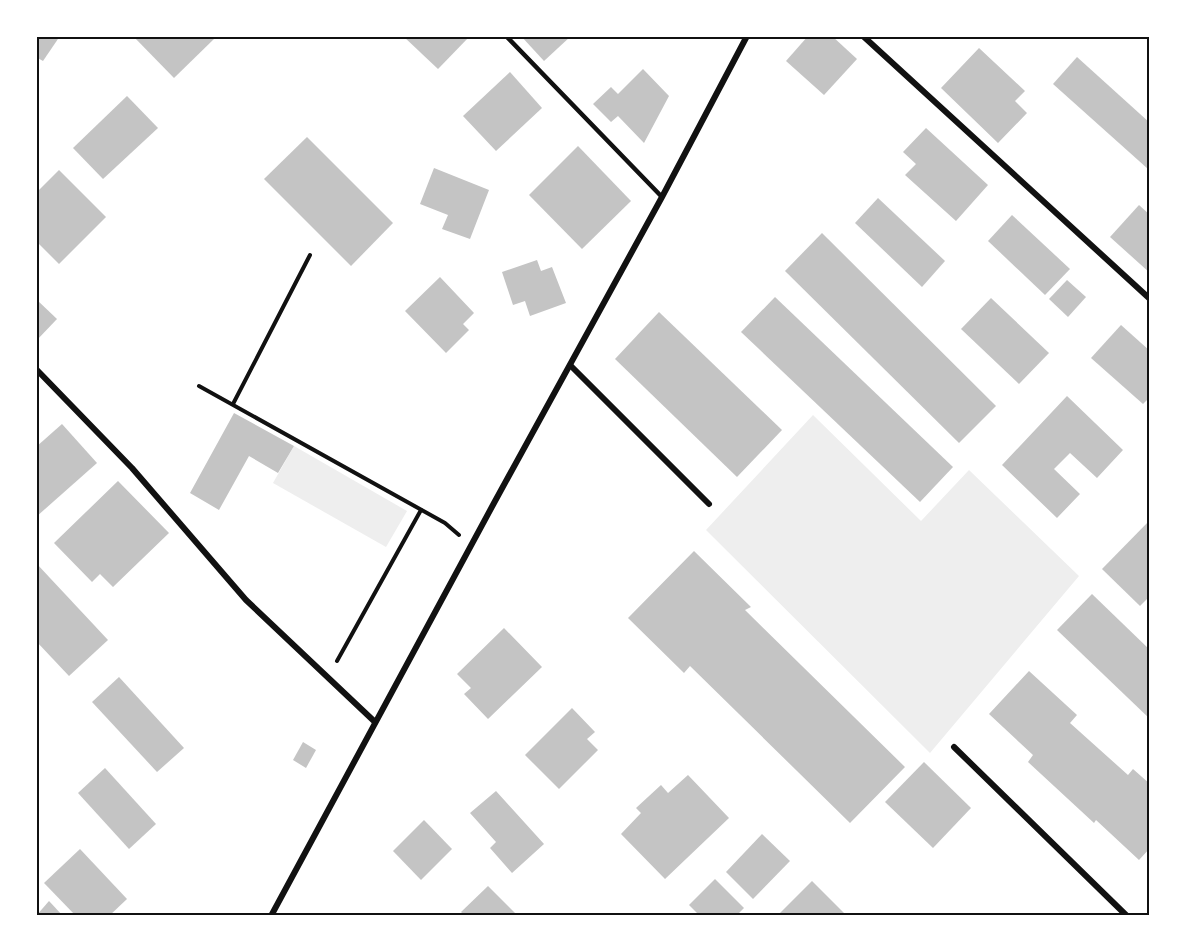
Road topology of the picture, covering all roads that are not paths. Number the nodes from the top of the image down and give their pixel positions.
1 (506, 36) edge
2 (747, 36) edge
3 (863, 36) edge
4 (662, 197) junction
5 (1150, 299) edge
6 (571, 366) junction
7 (36, 369) edge
8 (709, 504) dead end
9 (375, 722) junction
10 (954, 747) dead end
11 (271, 916) edge
12 (1127, 916) edge

1 - 4 lane
2 - 4 street
3 - 5 street
4 - 6 street
6 - 8 street
6 - 9 street
7 - 9 street
9 - 11 street
10 - 12 street

